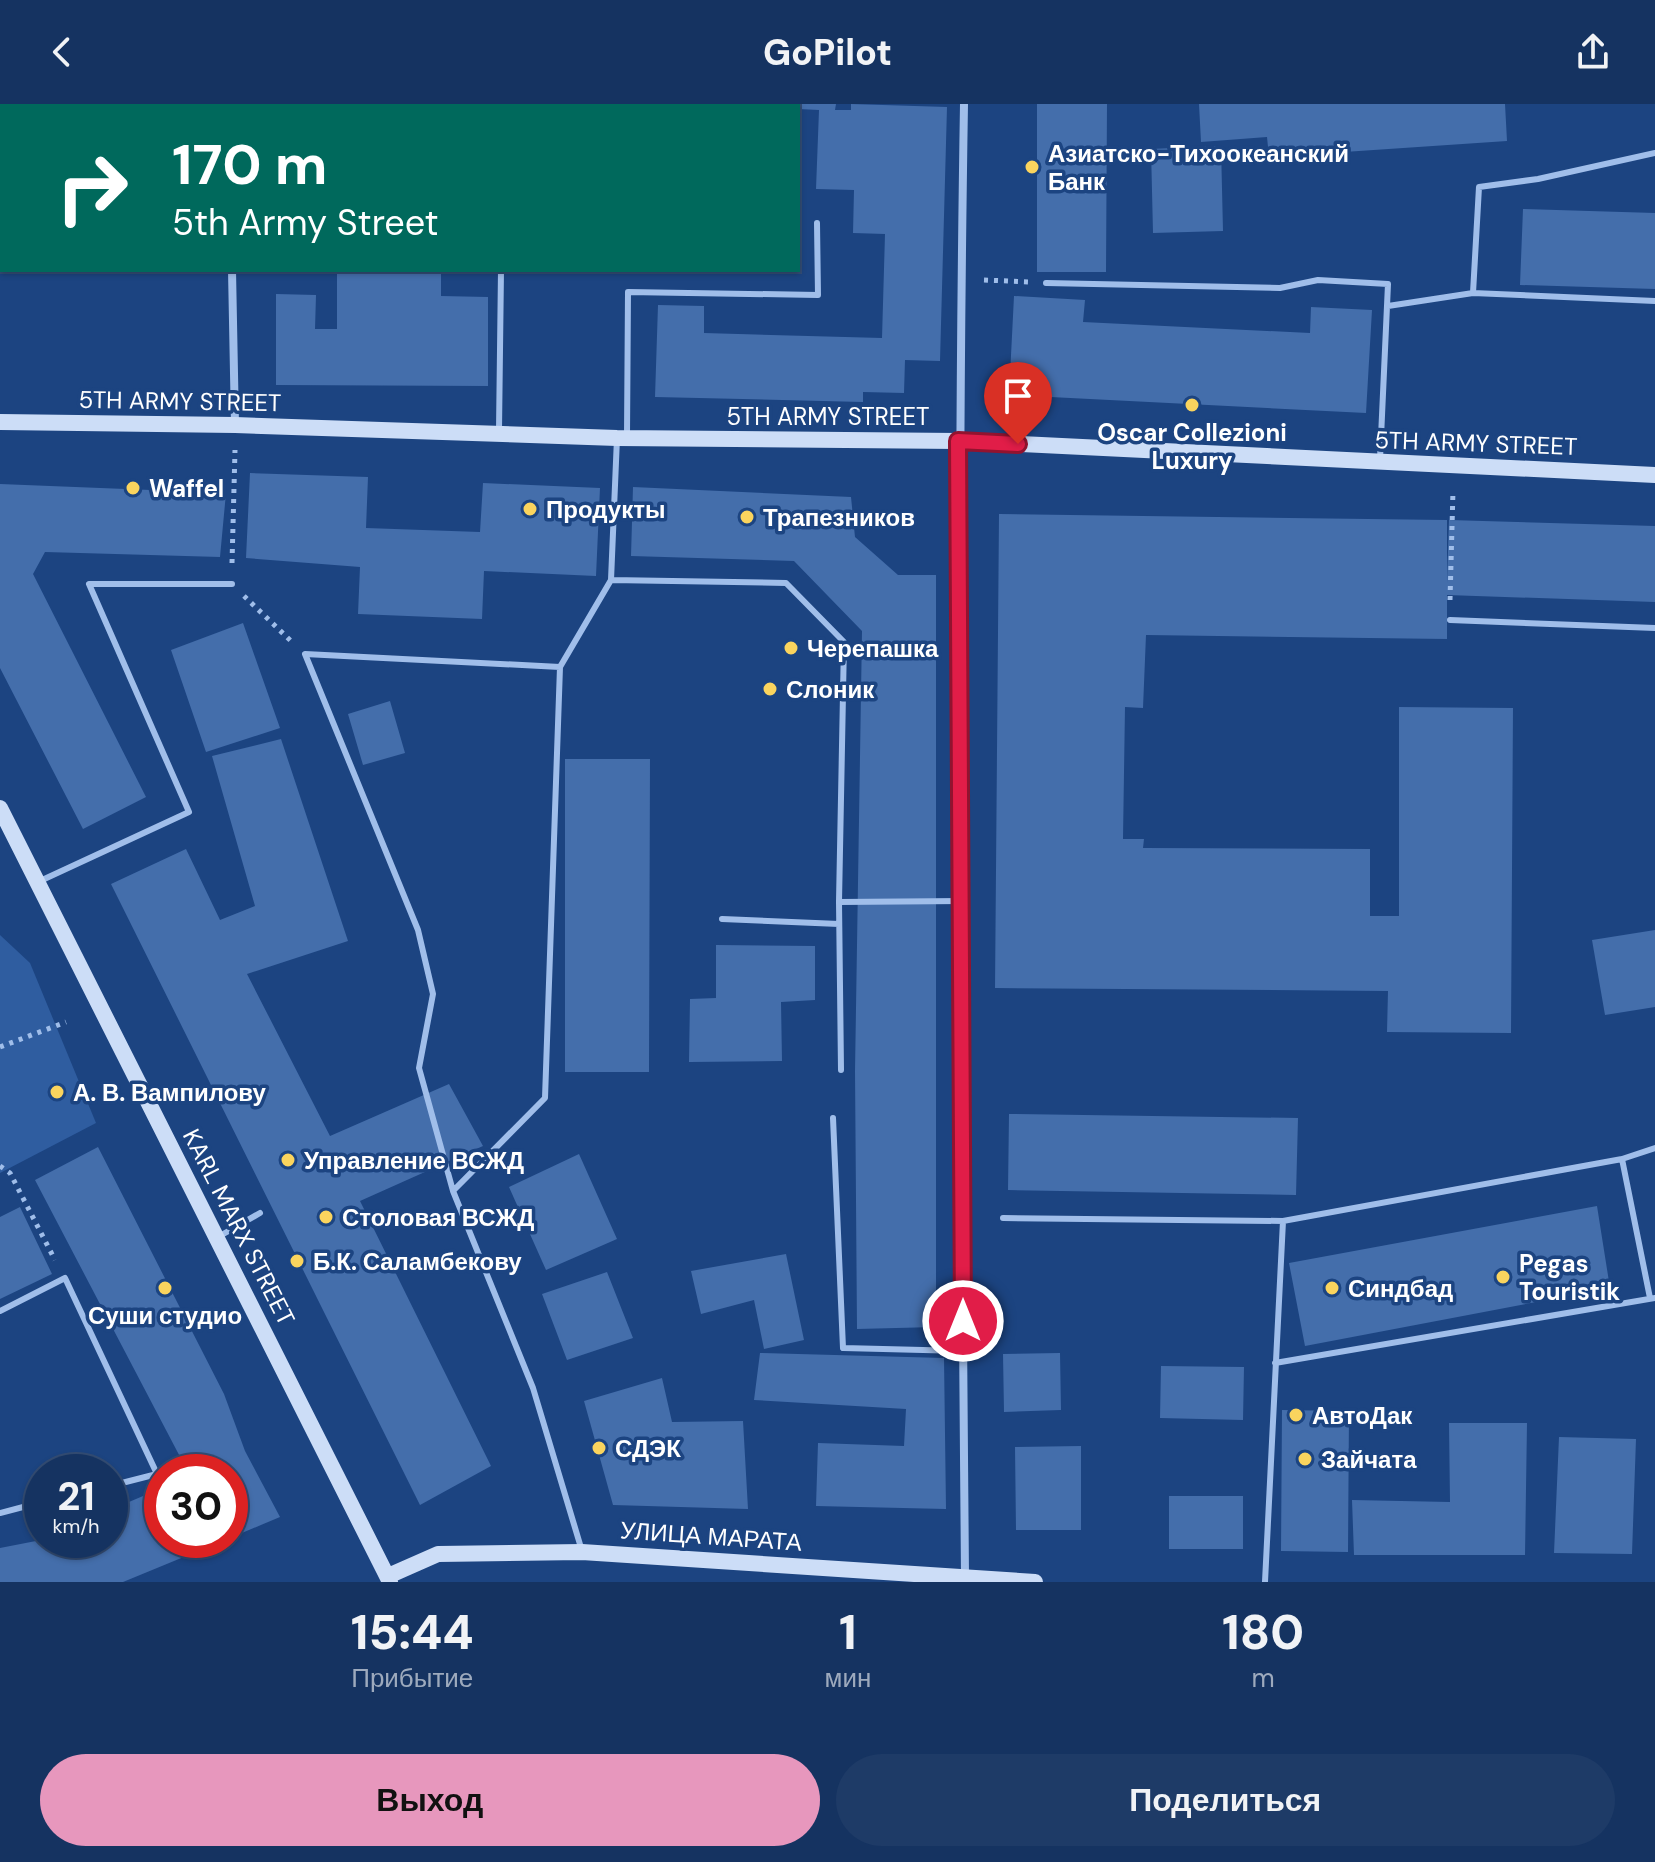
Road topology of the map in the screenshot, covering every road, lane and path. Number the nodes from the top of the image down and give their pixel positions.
1 (964, 104) edge
2 (1655, 153) edge
3 (817, 223) dead end
4 (232, 272) edge
5 (501, 272) edge
6 (961, 279) junction
7 (1046, 283) joint
8 (1473, 293) junction
9 (1655, 301) edge
10 (1388, 306) junction
11 (0, 422) edge
12 (235, 425) junction
13 (499, 436) junction
14 (622, 438) junction
15 (958, 441) junction
16 (1380, 463) junction
17 (1454, 465) junction
18 (1655, 475) edge
19 (611, 580) junction
20 (232, 584) junction
21 (1450, 620) joint
22 (1655, 628) edge
23 (305, 654) junction
24 (560, 667) junction
25 (0, 808) edge
26 (37, 882) junction
27 (963, 901) junction
28 (839, 902) junction
29 (722, 919) dead end
30 (839, 924) junction
31 (66, 1022) dead end
32 (0, 1047) edge
33 (841, 1070) dead end
34 (833, 1118) dead end
35 (1655, 1148) edge
36 (1622, 1159) junction
37 (0, 1166) edge
38 (453, 1191) junction
39 (260, 1213) dead end
40 (1003, 1218) dead end
41 (1283, 1221) junction
42 (217, 1237) junction
43 (65, 1278) junction
44 (1653, 1298) edge
45 (0, 1311) edge
46 (963, 1351) junction
47 (1275, 1363) junction
48 (128, 1481) edge
49 (24, 1507) edge
50 (0, 1513) edge
51 (582, 1552) junction
52 (389, 1579) edge
53 (965, 1580) edge
54 (1035, 1582) edge
55 (1265, 1582) edge

1 - 6 street
2 - 8 lane
3 - 14 lane
4 - 12 street
5 - 13 lane
6 - 7 path
6 - 15 street
7 - 10 lane
8 - 9 lane
8 - 10 lane
10 - 16 lane
11 - 12 street, 5TH ARMY STREET
12 - 13 street, 5TH ARMY STREET
12 - 20 path
13 - 14 street, 5TH ARMY STREET
14 - 15 street, 5TH ARMY STREET
14 - 19 lane
15 - 16 street, 5TH ARMY STREET
15 - 27 street
16 - 17 street, 5TH ARMY STREET
17 - 18 street, 5TH ARMY STREET
17 - 21 path
19 - 24 lane
19 - 28 lane
20 - 23 path
20 - 26 lane
21 - 22 lane
23 - 24 lane
23 - 38 lane
24 - 38 lane
25 - 26 street, KARL MARX STREET
26 - 42 street, KARL MARX STREET
27 - 28 lane
27 - 46 street
28 - 30 lane
29 - 30 lane
30 - 33 lane
31 - 32 path
34 - 46 lane
35 - 36 lane
36 - 41 lane
36 - 44 lane
37 - 43 path
38 - 51 lane
39 - 42 lane
40 - 41 lane
41 - 47 lane
42 - 52 street, KARL MARX STREET
43 - 45 lane
43 - 48 lane
44 - 47 lane
46 - 53 street
47 - 55 lane
49 - 50 lane
51 - 52 street, УЛИЦА МАРАТА
51 - 53 street, УЛИЦА МАРАТА
53 - 54 street, УЛИЦА МАРАТА

